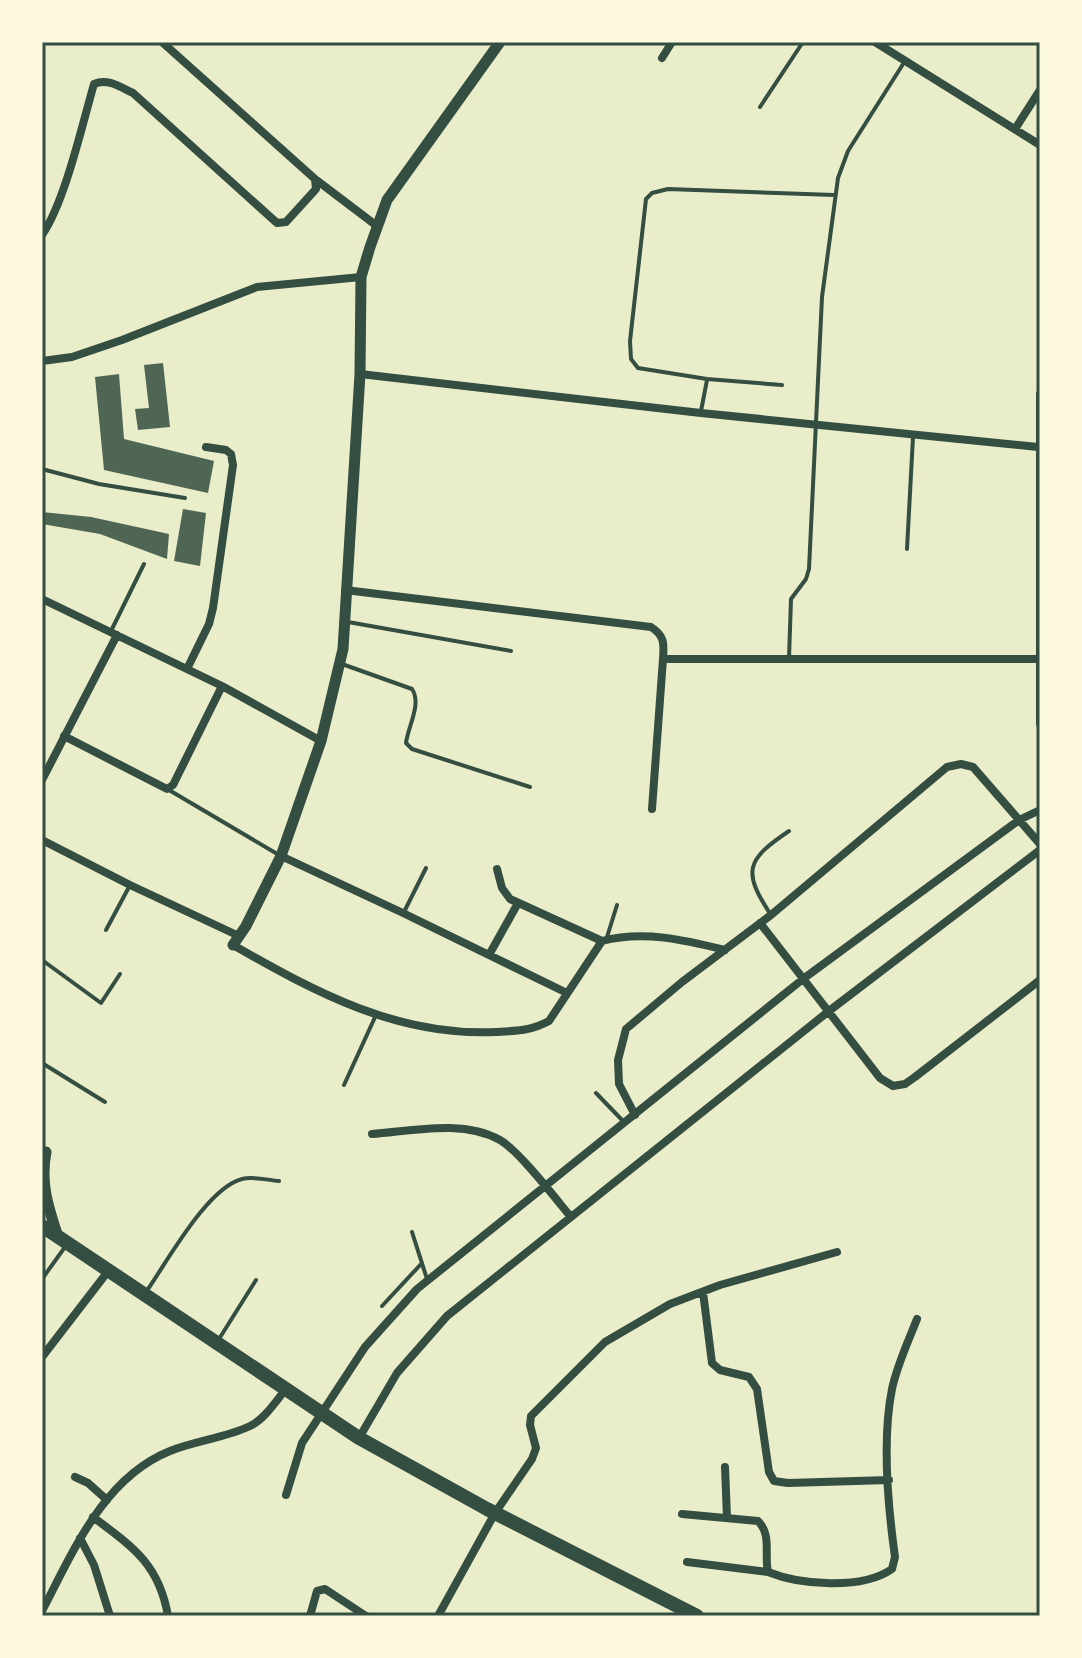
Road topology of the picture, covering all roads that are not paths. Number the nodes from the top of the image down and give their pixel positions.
1 (162, 42) edge
2 (500, 42) edge
3 (672, 42) edge
4 (803, 42) edge
5 (875, 42) edge
6 (662, 58) dead end
7 (905, 61) junction
8 (1040, 90) edge
9 (760, 107) dead end
10 (1015, 129) junction
11 (1040, 145) edge
12 (315, 179) junction
13 (835, 195) junction
14 (377, 226) junction
15 (42, 235) edge
16 (361, 277) junction
17 (42, 361) edge
18 (360, 374) junction
19 (707, 379) junction
20 (782, 385) dead end
21 (1040, 394) edge
22 (701, 413) junction
23 (815, 424) junction
24 (913, 434) junction
25 (206, 447) dead end
26 (1038, 447) junction
27 (42, 469) edge
28 (185, 498) dead end
29 (907, 549) dead end
30 (144, 564) dead end
31 (345, 590) junction
32 (42, 599) edge
33 (346, 622) junction
34 (114, 633) junction
35 (511, 651) dead end
36 (663, 659) junction
37 (1040, 659) edge
38 (789, 660) junction
39 (340, 663) junction
40 (187, 669) junction
41 (222, 686) junction
42 (1040, 724) edge
43 (64, 736) junction
44 (321, 741) junction
45 (42, 780) edge
46 (530, 787) dead end
47 (167, 789) junction
48 (652, 809) dead end
49 (1040, 810) edge
50 (1019, 820) junction
51 (789, 831) dead end
52 (42, 840) edge
53 (1040, 847) edge
54 (281, 856) junction
55 (426, 868) dead end
56 (497, 869) dead end
57 (130, 885) junction
58 (518, 903) junction
59 (617, 905) dead end
60 (403, 913) junction
61 (771, 915) junction
62 (760, 923) junction
63 (106, 930) dead end
64 (236, 940) junction
65 (604, 940) junction
66 (725, 950) junction
67 (489, 955) junction
68 (42, 960) edge
69 (120, 974) dead end
70 (803, 979) junction
71 (1040, 980) edge
72 (567, 993) junction
73 (829, 1011) junction
74 (376, 1015) junction
75 (42, 1063) edge
76 (344, 1085) dead end
77 (596, 1093) dead end
78 (105, 1102) dead end
79 (635, 1115) junction
80 (625, 1123) junction
81 (372, 1134) dead end
82 (42, 1153) edge
83 (279, 1181) dead end
84 (546, 1186) junction
85 (571, 1217) junction
86 (42, 1226) edge
87 (412, 1232) dead end
88 (63, 1238) junction
89 (837, 1252) dead end
90 (422, 1263) junction
91 (109, 1270) junction
92 (42, 1279) edge
93 (256, 1280) dead end
94 (428, 1281) junction
95 (703, 1292) junction
96 (145, 1294) junction
97 (382, 1306) dead end
98 (917, 1319) dead end
99 (217, 1342) junction
100 (42, 1357) edge
101 (286, 1389) junction
102 (321, 1415) junction
103 (359, 1438) junction
104 (725, 1467) dead end
105 (75, 1477) dead end
106 (889, 1480) junction
107 (286, 1495) dead end
108 (107, 1500) junction
109 (495, 1513) junction
110 (682, 1514) dead end
111 (93, 1517) junction
112 (727, 1518) junction
113 (80, 1538) junction
114 (687, 1562) dead end
115 (768, 1572) junction
116 (42, 1611) edge
117 (110, 1616) edge
118 (168, 1616) edge
119 (310, 1616) edge
120 (366, 1616) edge
121 (438, 1616) edge
122 (697, 1616) edge

1 - 12 street
2 - 14 street
3 - 6 street
4 - 9 lane
5 - 7 street
7 - 10 street
7 - 13 lane
8 - 10 street
10 - 11 street
12 - 14 street
12 - 15 street
13 - 19 lane
13 - 23 lane
14 - 16 street
16 - 17 street
16 - 18 street
18 - 22 street
18 - 31 street
19 - 20 lane
19 - 22 lane
21 - 26 street
22 - 23 street
23 - 24 street
23 - 38 lane
24 - 26 street
24 - 29 lane
25 - 40 street
26 - 37 street
27 - 28 lane
30 - 34 lane
31 - 33 street
31 - 36 street
32 - 34 street
33 - 35 lane
33 - 39 street
34 - 40 street
34 - 43 street
36 - 38 street
36 - 48 street
37 - 38 street
37 - 42 street
39 - 44 street
39 - 46 lane
40 - 41 street
41 - 44 street
41 - 47 street
43 - 45 street
43 - 47 street
44 - 54 street
47 - 54 lane
49 - 50 street
50 - 53 street
50 - 61 street
50 - 70 street
51 - 61 lane
52 - 57 street
53 - 73 street
54 - 60 street
54 - 64 street
55 - 60 lane
56 - 58 street
57 - 63 lane
57 - 64 street
58 - 65 street
58 - 67 street
59 - 65 lane
60 - 67 street
61 - 62 street
62 - 66 street
62 - 70 street
64 - 74 street
65 - 66 street
65 - 72 street
66 - 79 street
67 - 72 street
68 - 69 lane
70 - 73 street
70 - 79 street
71 - 73 street
72 - 74 street
73 - 85 street
74 - 76 lane
75 - 78 lane
77 - 80 lane
79 - 80 street
80 - 84 street
81 - 84 street
82 - 88 street
83 - 96 lane
84 - 85 street
84 - 94 street
85 - 103 street
86 - 88 main road
87 - 90 lane
88 - 91 main road
88 - 92 lane
89 - 95 street
90 - 94 lane
90 - 97 lane
91 - 96 main road
91 - 100 street
93 - 99 lane
94 - 102 street
95 - 106 street
95 - 109 street
96 - 99 main road
98 - 106 street
99 - 101 main road
101 - 102 main road
101 - 108 street
102 - 103 main road
102 - 107 street
103 - 109 main road
104 - 112 street
105 - 108 street
106 - 115 street
108 - 111 street
109 - 121 street
109 - 122 main road
110 - 112 street
111 - 113 street
111 - 118 street
112 - 115 street
113 - 116 street
113 - 117 street
114 - 115 street
119 - 120 street

